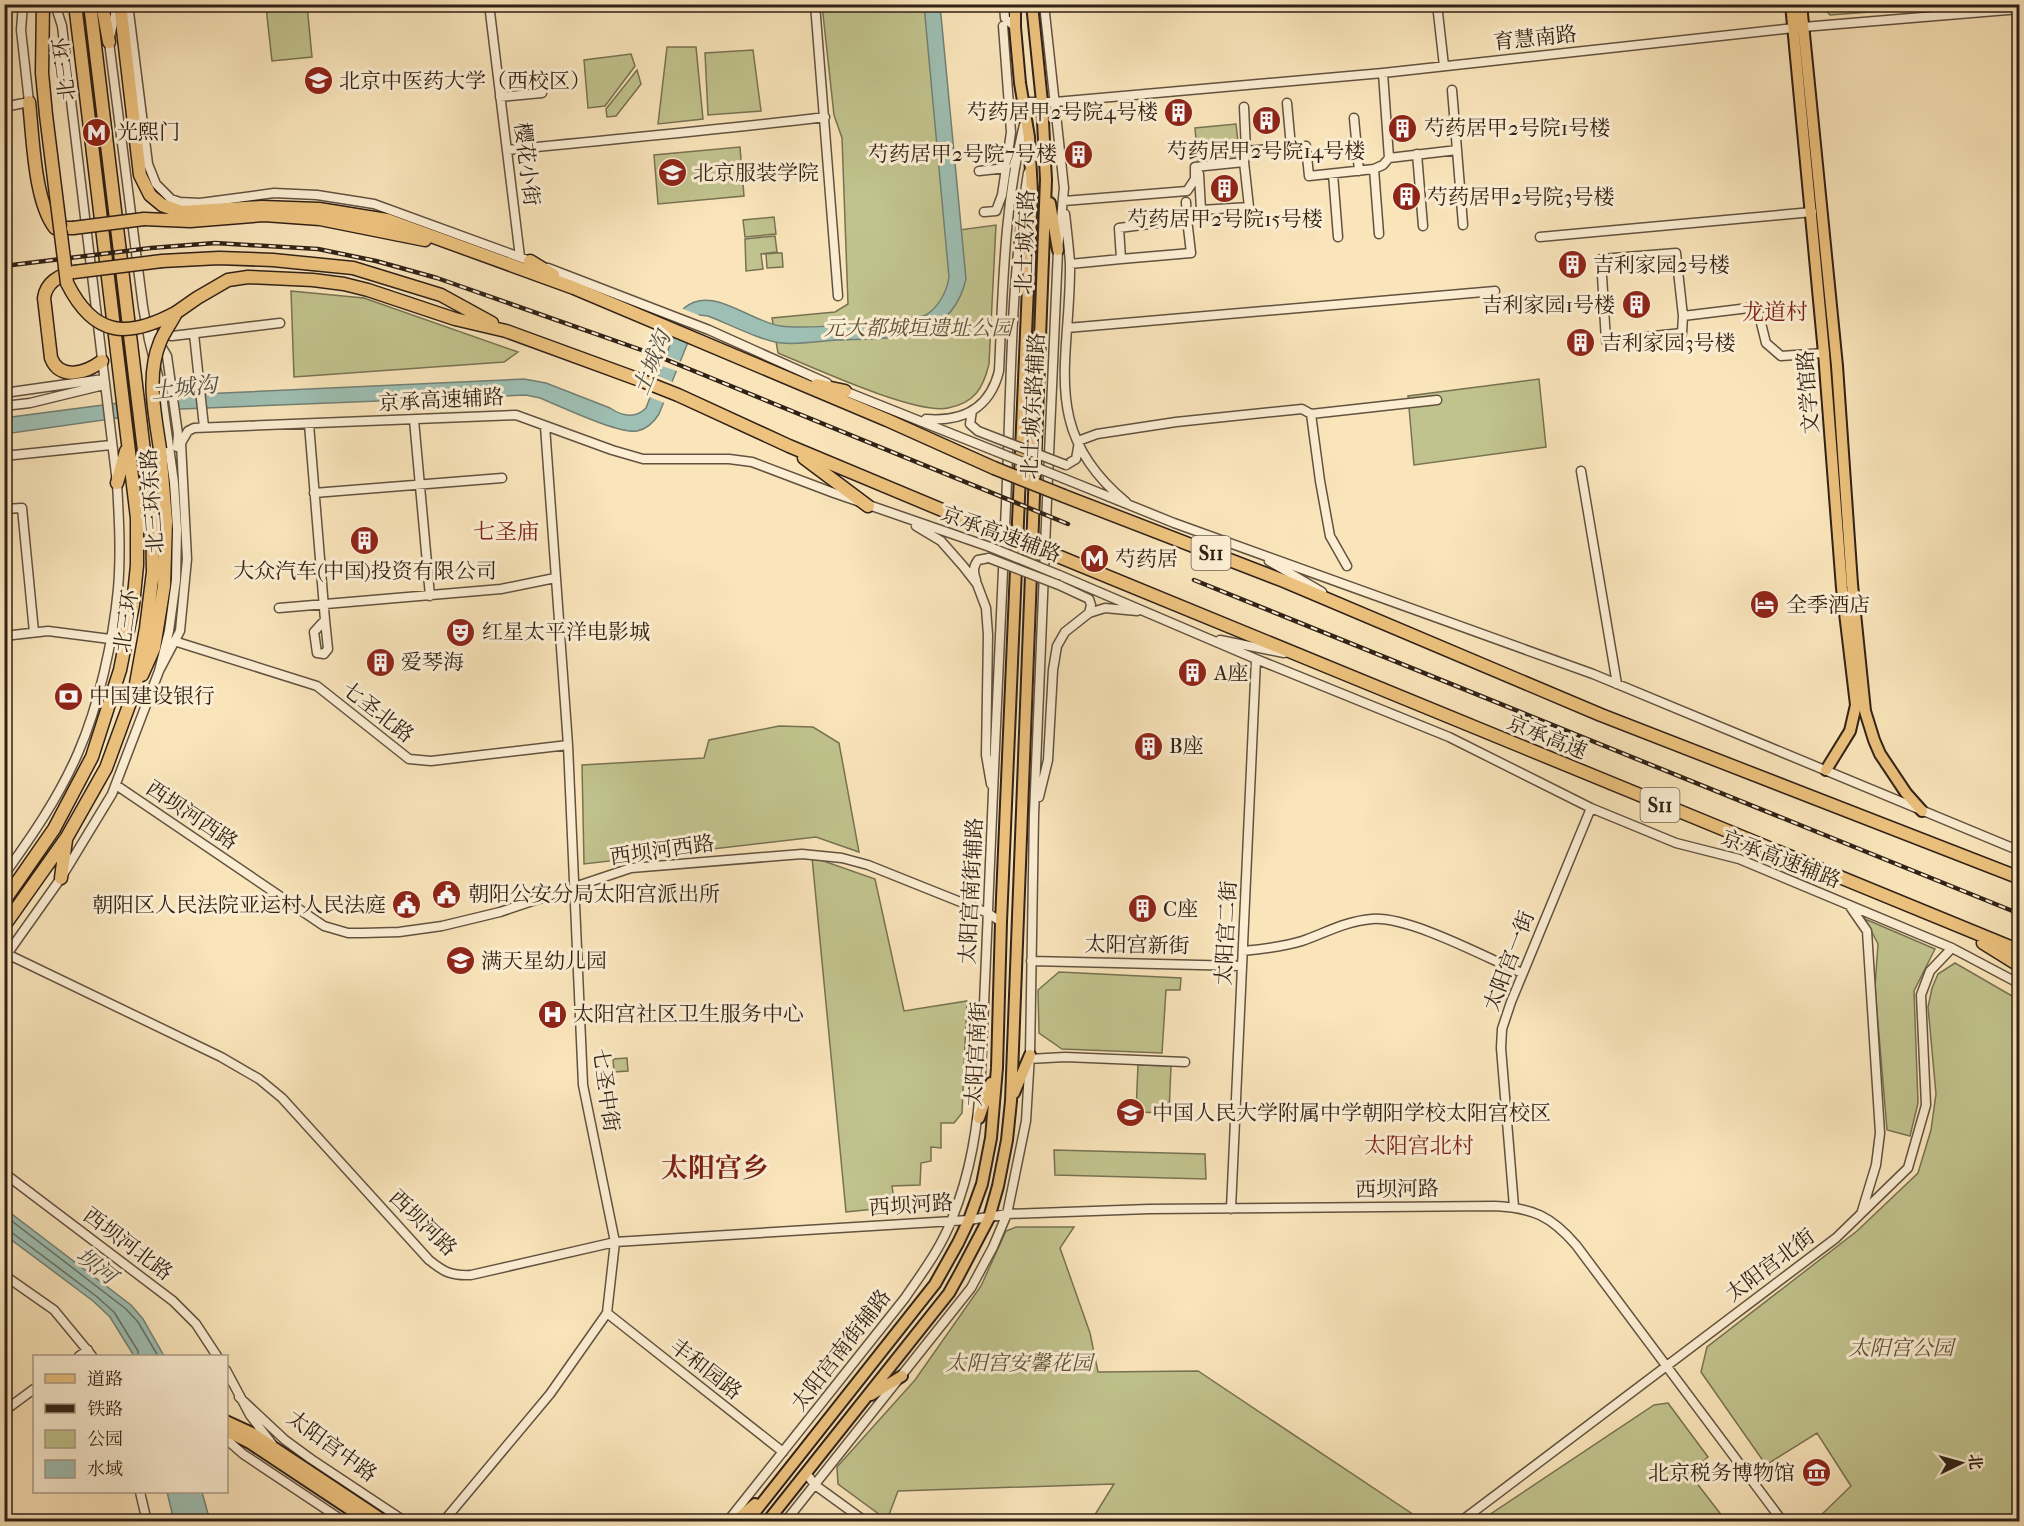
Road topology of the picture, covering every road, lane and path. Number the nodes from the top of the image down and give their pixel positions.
1 (23, 4) edge
2 (43, 4) edge
3 (54, 4) edge
4 (90, 4) edge
5 (102, 4) edge
6 (119, 4) edge
7 (128, 4) edge
8 (489, 4) edge
9 (815, 4) edge
10 (1004, 4) edge
11 (1015, 4) edge
12 (1032, 4) edge
13 (1044, 4) edge
14 (1437, 4) edge
15 (1791, 4) edge
16 (1801, 4) edge
17 (74, 8) edge
18 (2019, 9) edge
19 (1009, 27) junction
20 (1798, 28) junction
21 (108, 42) junction
22 (1444, 66) junction
23 (1383, 73) junction
24 (1452, 90) dead end
25 (542, 93) dead end
26 (500, 97) junction
27 (29, 102) junction
28 (1023, 102) junction
29 (1042, 102) junction
30 (1055, 102) junction
31 (1287, 103) dead end
32 (4, 106) edge
33 (1244, 107) dead end
34 (825, 117) junction
35 (1026, 118) junction
36 (1354, 118) dead end
37 (1291, 147) junction
38 (507, 150) junction
39 (1457, 150) junction
40 (1246, 151) junction
41 (1417, 154) junction
42 (1389, 158) junction
43 (1030, 161) junction
44 (1244, 162) junction
45 (1199, 166) junction
46 (1006, 168) junction
47 (1374, 169) junction
48 (979, 171) dead end
49 (1359, 171) junction
50 (1333, 174) junction
51 (1046, 180) junction
52 (1064, 188) junction
53 (1064, 201) junction
54 (1186, 202) dead end
55 (984, 212) dead end
56 (1812, 212) junction
57 (1188, 219) junction
58 (1463, 225) dead end
59 (1423, 226) dead end
60 (1008, 230) junction
61 (1379, 234) dead end
62 (1338, 237) dead end
63 (1540, 237) dead end
64 (1058, 250) junction
65 (473, 251) junction
66 (525, 259) junction
67 (1121, 259) junction
68 (1017, 260) junction
69 (1070, 264) junction
70 (574, 288) junction
71 (1495, 291) dead end
72 (838, 296) dead end
73 (143, 307) junction
74 (177, 312) junction
75 (1683, 316) junction
76 (280, 322) dead end
77 (1067, 328) junction
78 (152, 331) junction
79 (506, 331) junction
80 (194, 334) junction
81 (1824, 353) junction
82 (102, 361) junction
83 (790, 379) junction
84 (104, 386) junction
85 (845, 391) junction
86 (4, 393) edge
87 (1437, 400) dead end
88 (4, 406) edge
89 (972, 411) junction
90 (1311, 414) junction
91 (916, 418) junction
92 (414, 420) junction
93 (309, 424) junction
94 (545, 426) junction
95 (204, 427) junction
96 (111, 441) junction
97 (1079, 441) junction
98 (789, 446) junction
99 (128, 447) junction
100 (4, 456) edge
101 (1581, 471) dead end
102 (502, 478) dead end
103 (117, 483) junction
104 (174, 483) junction
105 (420, 485) junction
106 (315, 493) junction
107 (868, 506) junction
108 (1005, 507) joint
109 (1134, 508) junction
110 (4, 509) edge
111 (1019, 512) joint
112 (903, 518) junction
113 (1033, 518) joint
114 (1250, 550) junction
115 (1347, 566) dead end
116 (555, 579) junction
117 (977, 584) junction
118 (430, 596) junction
119 (323, 603) junction
120 (279, 608) dead end
121 (1143, 611) junction
122 (1356, 612) junction
123 (1089, 613) junction
124 (325, 620) dead end
125 (34, 632) junction
126 (4, 636) edge
127 (1202, 636) junction
128 (110, 639) junction
129 (174, 641) junction
130 (1300, 657) junction
131 (1256, 659) junction
132 (159, 671) junction
133 (1617, 684) junction
134 (135, 689) junction
135 (568, 745) junction
136 (1826, 770) junction
137 (116, 785) junction
138 (994, 802) junction
139 (1591, 808) junction
140 (1922, 811) junction
141 (1034, 815) junction
142 (67, 837) junction
143 (2019, 851) edge
144 (4, 874) edge
145 (61, 878) junction
146 (2019, 878) edge
147 (574, 887) junction
148 (4, 901) edge
149 (1849, 905) junction
150 (988, 913) junction
151 (1001, 922) junction
152 (4, 926) edge
153 (1954, 926) junction
154 (1952, 948) junction
155 (1243, 951) junction
156 (2019, 951) edge
157 (6, 955) edge
158 (1031, 961) junction
159 (1242, 966) junction
160 (2019, 966) edge
161 (1522, 973) junction
162 (2019, 984) edge
163 (1030, 1057) junction
164 (1185, 1062) dead end
165 (997, 1068) junction
166 (1011, 1101) junction
167 (979, 1118) junction
168 (4, 1173) edge
169 (1514, 1207) junction
170 (1231, 1209) junction
171 (1007, 1214) junction
172 (1861, 1214) junction
173 (989, 1218) junction
174 (952, 1220) junction
175 (969, 1220) junction
176 (615, 1242) junction
177 (4, 1275) edge
178 (607, 1313) junction
179 (90, 1353) edge
180 (216, 1355) edge
181 (1667, 1365) junction
182 (228, 1374) edge
183 (902, 1376) junction
184 (33, 1390) edge
185 (240, 1397) junction
186 (865, 1398) junction
187 (4, 1411) edge
188 (228, 1422) edge
189 (228, 1432) edge
190 (228, 1441) edge
191 (276, 1449) junction
192 (783, 1452) junction
193 (806, 1473) junction
194 (815, 1485) junction
195 (140, 1493) edge
196 (770, 1493) junction
197 (147, 1521) edge
198 (345, 1521) edge
199 (369, 1521) edge
200 (386, 1521) edge
201 (406, 1521) edge
202 (444, 1521) edge
203 (727, 1521) edge
204 (734, 1521) edge
205 (747, 1521) edge
206 (767, 1521) edge
207 (785, 1521) edge
208 (866, 1521) edge
209 (1460, 1521) edge
210 (1783, 1521) edge

1 - 27 street
2 - 74 highway, bridge
3 - 82 street, 北三环东路
4 - 134 highway, 北三环
5 - 21 highway
6 - 21 street, 北三环东路
6 - 65 highway
7 - 66 street
8 - 26 street, 樱花小街
9 - 34 street
10 - 19 street
11 - 19 main road, 北土城东路
12 - 29 main road, 北土城东路
13 - 30 street, 北土城东路辅路
14 - 22 street
15 - 20 main road, 文学馆路
16 - 20 main road, 文学馆路
17 - 99 highway, 北三环
18 - 20 street, 育慧南路
19 - 28 main road, 北土城东路
19 - 46 street
20 - 22 street, 育慧南路
20 - 56 main road, 文学馆路
20 - 140 main road, 文学馆路
21 - 73 street, 北三环东路
22 - 23 street, 育慧南路
23 - 30 street, 育慧南路
23 - 42 street
24 - 39 street
25 - 26 street
26 - 38 street, 樱花小街
27 - 32 street
27 - 65 highway, bridge
28 - 29 street, 育慧南路
28 - 35 main road, 北土城东路
29 - 30 street, 育慧南路
29 - 51 main road, 北土城东路
30 - 52 street, 北土城东路辅路
31 - 37 street
33 - 40 street
34 - 38 street
34 - 72 street
35 - 43 main road, 北土城东路
35 - 60 street
36 - 49 street
37 - 40 street
37 - 50 street
38 - 66 street, 樱花小街
39 - 41 street
39 - 58 street
40 - 44 street
41 - 42 street
41 - 59 street
42 - 47 street
43 - 68 street, 北土城东路辅路
43 - 111 main road, 北土城东路
44 - 45 street
44 - 45 street
45 - 53 street
46 - 48 street
46 - 55 street
47 - 49 street
47 - 61 street
49 - 50 street
50 - 62 street
51 - 64 main road
51 - 113 main road, 北土城东路
52 - 53 street
52 - 64 street, 北土城东路辅路
53 - 69 street
54 - 57 street
56 - 63 street
56 - 81 main road, 文学馆路
57 - 67 street
57 - 67 street
60 - 68 street
60 - 89 street
64 - 141 street, 北土城东路辅路
65 - 70 highway
66 - 70 highway
66 - 85 street
67 - 69 street
68 - 108 street, 北土城东路辅路
69 - 77 street
70 - 83 highway
71 - 77 street
73 - 78 street
73 - 104 street, 北三环东路
74 - 79 highway
74 - 134 highway, bridge
75 - 75 street
75 - 81 street
76 - 80 street
77 - 97 street
78 - 80 street
78 - 104 street
79 - 82 highway, bridge
79 - 98 highway
80 - 95 street
81 - 136 main road, 文学馆路
82 - 84 street, 北三环东路
83 - 85 highway
83 - 122 highway, 京承高速 / S11, bridge
84 - 86 street
84 - 88 street
84 - 96 street, 北三环东路
85 - 91 street
87 - 90 street
89 - 91 street
89 - 97 street, bridge
90 - 97 street
90 - 115 street
91 - 109 street, bridge
92 - 93 street, 京承高速辅路
92 - 94 street, 京承高速辅路
92 - 105 street
93 - 95 street, 京承高速辅路
93 - 106 street
94 - 107 street, 京承高速辅路
94 - 116 street, 七圣中街
95 - 129 street
96 - 100 street
96 - 103 street, 北三环东路
97 - 109 street
98 - 107 highway
98 - 130 highway, 京承高速 / S11, bridge
99 - 103 highway
99 - 148 highway, 北三环
101 - 133 street
102 - 105 street
103 - 128 street, 北三环东路
104 - 132 street, 北三环东路
105 - 106 street
105 - 118 street
106 - 119 street
107 - 112 street, 京承高速辅路
108 - 138 street, 太阳宫南街辅路
109 - 114 street
110 - 125 street
111 - 151 main road, 太阳宫南街
112 - 117 street
112 - 121 street, 京承高速辅路, bridge
113 - 166 main road, 太阳宫南街
114 - 122 street
114 - 133 street
116 - 118 street
116 - 135 street, 七圣中街
117 - 123 street, bridge
117 - 138 street
118 - 119 street
119 - 120 street
119 - 124 street
121 - 123 street
121 - 127 street, 京承高速辅路
122 - 146 highway, 京承高速 / S11
123 - 141 street
125 - 126 street
125 - 128 street
127 - 130 street
127 - 131 street, 京承高速辅路
128 - 144 street, 北三环东路
129 - 132 street
129 - 135 street, 七圣北路
130 - 153 highway, 京承高速 / S11
131 - 139 street, 京承高速辅路
131 - 155 street, 太阳宫二街
132 - 137 street, 北三环东路
133 - 136 street
134 - 142 highway, 北三环
135 - 147 street, 七圣中街
136 - 140 street
137 - 145 street, 北三环东路
137 - 147 street, 西坝河西路
138 - 150 street, 太阳宫南街辅路
139 - 149 street, 京承高速辅路
139 - 161 street, 太阳宫一街
140 - 143 street
141 - 158 street
142 - 145 highway
142 - 152 highway, 北三环
145 - 157 street, 北三环东路
147 - 150 street, 西坝河西路
147 - 176 street, 七圣中街
149 - 154 street, 京承高速辅路
149 - 172 street
150 - 151 street, 西坝河西路
150 - 167 street, 太阳宫南街辅路
151 - 165 main road, 太阳宫南街
153 - 156 highway, 京承高速 / S11
153 - 160 highway
154 - 162 street, 京承高速辅路
154 - 172 street, 太阳宫北街
155 - 159 street, 太阳宫二街
155 - 161 street
157 - 176 street, 西坝河路
158 - 159 street, 太阳宫新街
158 - 163 street
159 - 170 street, 太阳宫二街
161 - 169 street, 太阳宫一街
163 - 164 street
163 - 166 main road
163 - 171 street
165 - 167 main road
165 - 175 main road, 太阳宫南街
166 - 173 main road, 太阳宫南街
167 - 174 street, 太阳宫南街辅路
168 - 180 street, 西坝河北路
169 - 170 street, 西坝河路
169 - 181 street, 西坝河路
170 - 171 street, 西坝河路
171 - 173 street, 西坝河路
171 - 183 street
172 - 181 street, 太阳宫北街
173 - 175 street, 西坝河路
173 - 186 main road, 太阳宫南街
174 - 175 street, 西坝河路
174 - 176 street, 西坝河路
174 - 192 street, 太阳宫南街辅路
175 - 196 main road, 太阳宫南街
176 - 178 street, 七圣中街
177 - 179 street
178 - 192 street, 丰和园路
178 - 202 street, 七圣中街
181 - 209 street, 太阳宫北街
181 - 210 street, 西坝河路
182 - 185 street
183 - 186 main road
183 - 194 street
184 - 187 street
185 - 191 street
185 - 201 street, 太阳宫中路
186 - 193 main road, 太阳宫南街
188 - 191 main road, 太阳宫中路
189 - 199 main road, 太阳宫中路
190 - 198 street
191 - 200 main road, 太阳宫中路
192 - 203 street, 太阳宫南街辅路
193 - 194 street
193 - 206 main road, 太阳宫南街
194 - 207 street
194 - 208 street
195 - 197 street
196 - 204 main road
196 - 205 main road, 太阳宫南街

